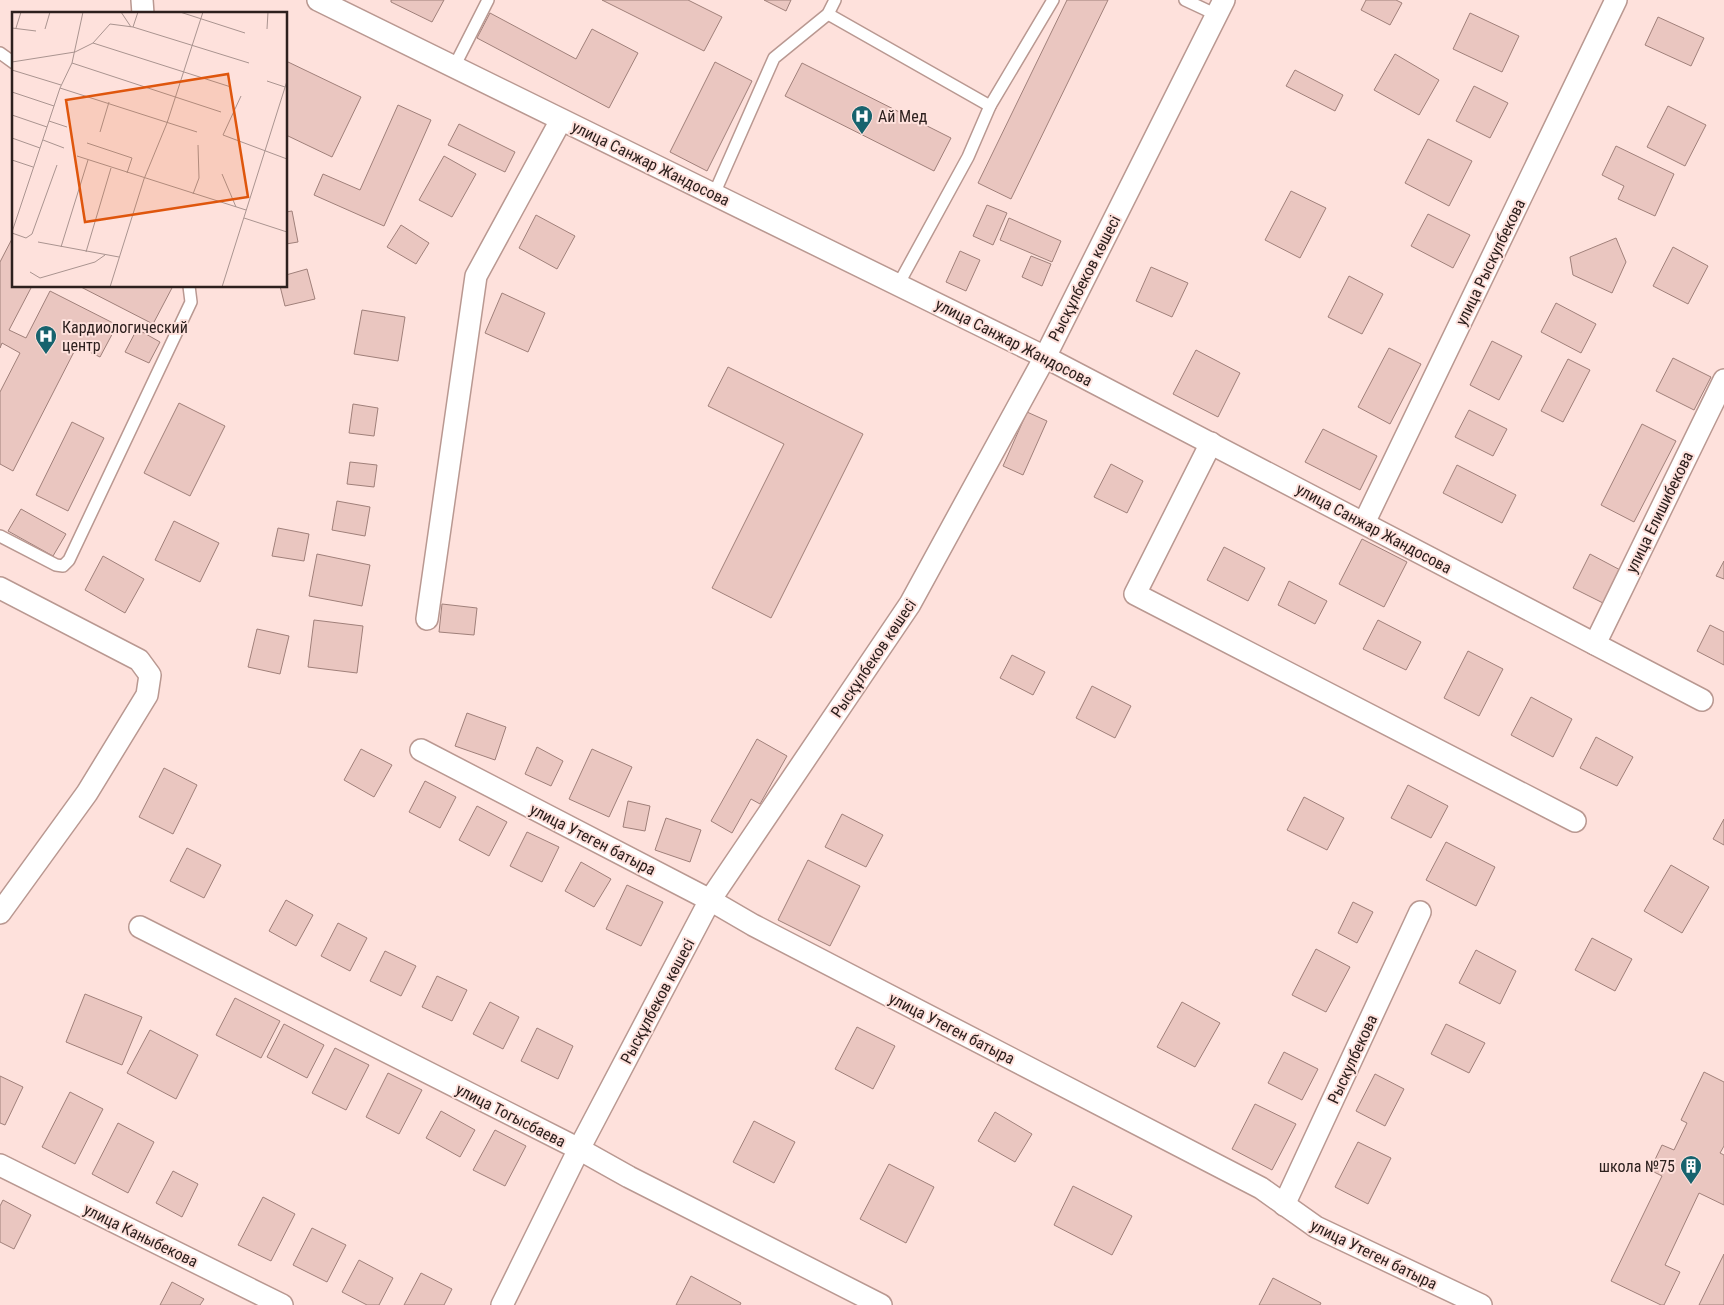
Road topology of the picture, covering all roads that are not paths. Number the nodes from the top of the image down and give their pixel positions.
1 (318, 0) edge
2 (488, 0) edge
3 (835, 0) edge
4 (1053, 0) edge
5 (1185, 0) edge
6 (1616, 0) edge
7 (1220, 8) edge
8 (828, 14) junction
9 (0, 52) edge
10 (12, 61) edge
11 (454, 67) junction
12 (990, 106) junction
13 (561, 120) junction
14 (714, 194) junction
15 (898, 285) junction
16 (189, 288) edge
17 (1045, 357) junction
18 (1724, 380) edge
19 (1211, 443) junction
20 (1364, 524) junction
21 (0, 536) edge
22 (0, 588) edge
23 (428, 619) dead end
24 (1595, 644) junction
25 (1702, 700) dead end
26 (422, 750) dead end
27 (1575, 821) dead end
28 (710, 900) junction
29 (1420, 912) dead end
30 (0, 913) edge
31 (140, 927) dead end
32 (580, 1149) junction
33 (0, 1165) edge
34 (1284, 1205) junction
35 (282, 1305) edge
36 (502, 1305) edge
37 (881, 1305) edge
38 (1481, 1305) edge

1 - 11 street, улица Санжар Жандосова
2 - 11 lane
3 - 8 lane
4 - 12 lane
5 - 7 lane
6 - 20 street, улица Рыскулбекова
7 - 17 street, Рысқұлбеков көшесі
8 - 12 lane
8 - 14 lane
9 - 10 lane
11 - 13 street, улица Санжар Жандосова
12 - 15 lane
13 - 14 street, улица Санжар Жандосова
13 - 23 street
14 - 15 street, улица Санжар Жандосова
15 - 17 street, улица Санжар Жандосова
16 - 21 lane
17 - 19 street, улица Санжар Жандосова
17 - 28 street, Рысқұлбеков көшесі
18 - 24 street, улица Елишибекова
19 - 20 street, улица Санжар Жандосова
19 - 27 street
20 - 24 street, улица Санжар Жандосова
22 - 30 street
24 - 25 street, улица Санжар Жандосова
26 - 28 street, улица Утеген батыра
28 - 32 street, Рысқұлбеков көшесі
28 - 34 street, улица Утеген батыра
29 - 34 street, Рыскулбекова
31 - 32 street, улица Тогысбаева
32 - 36 street, Рысқұлбеков көшесі
32 - 37 street, улица Тогысбаева
33 - 35 street, улица Каныбекова
34 - 38 street, улица Утеген батыра

